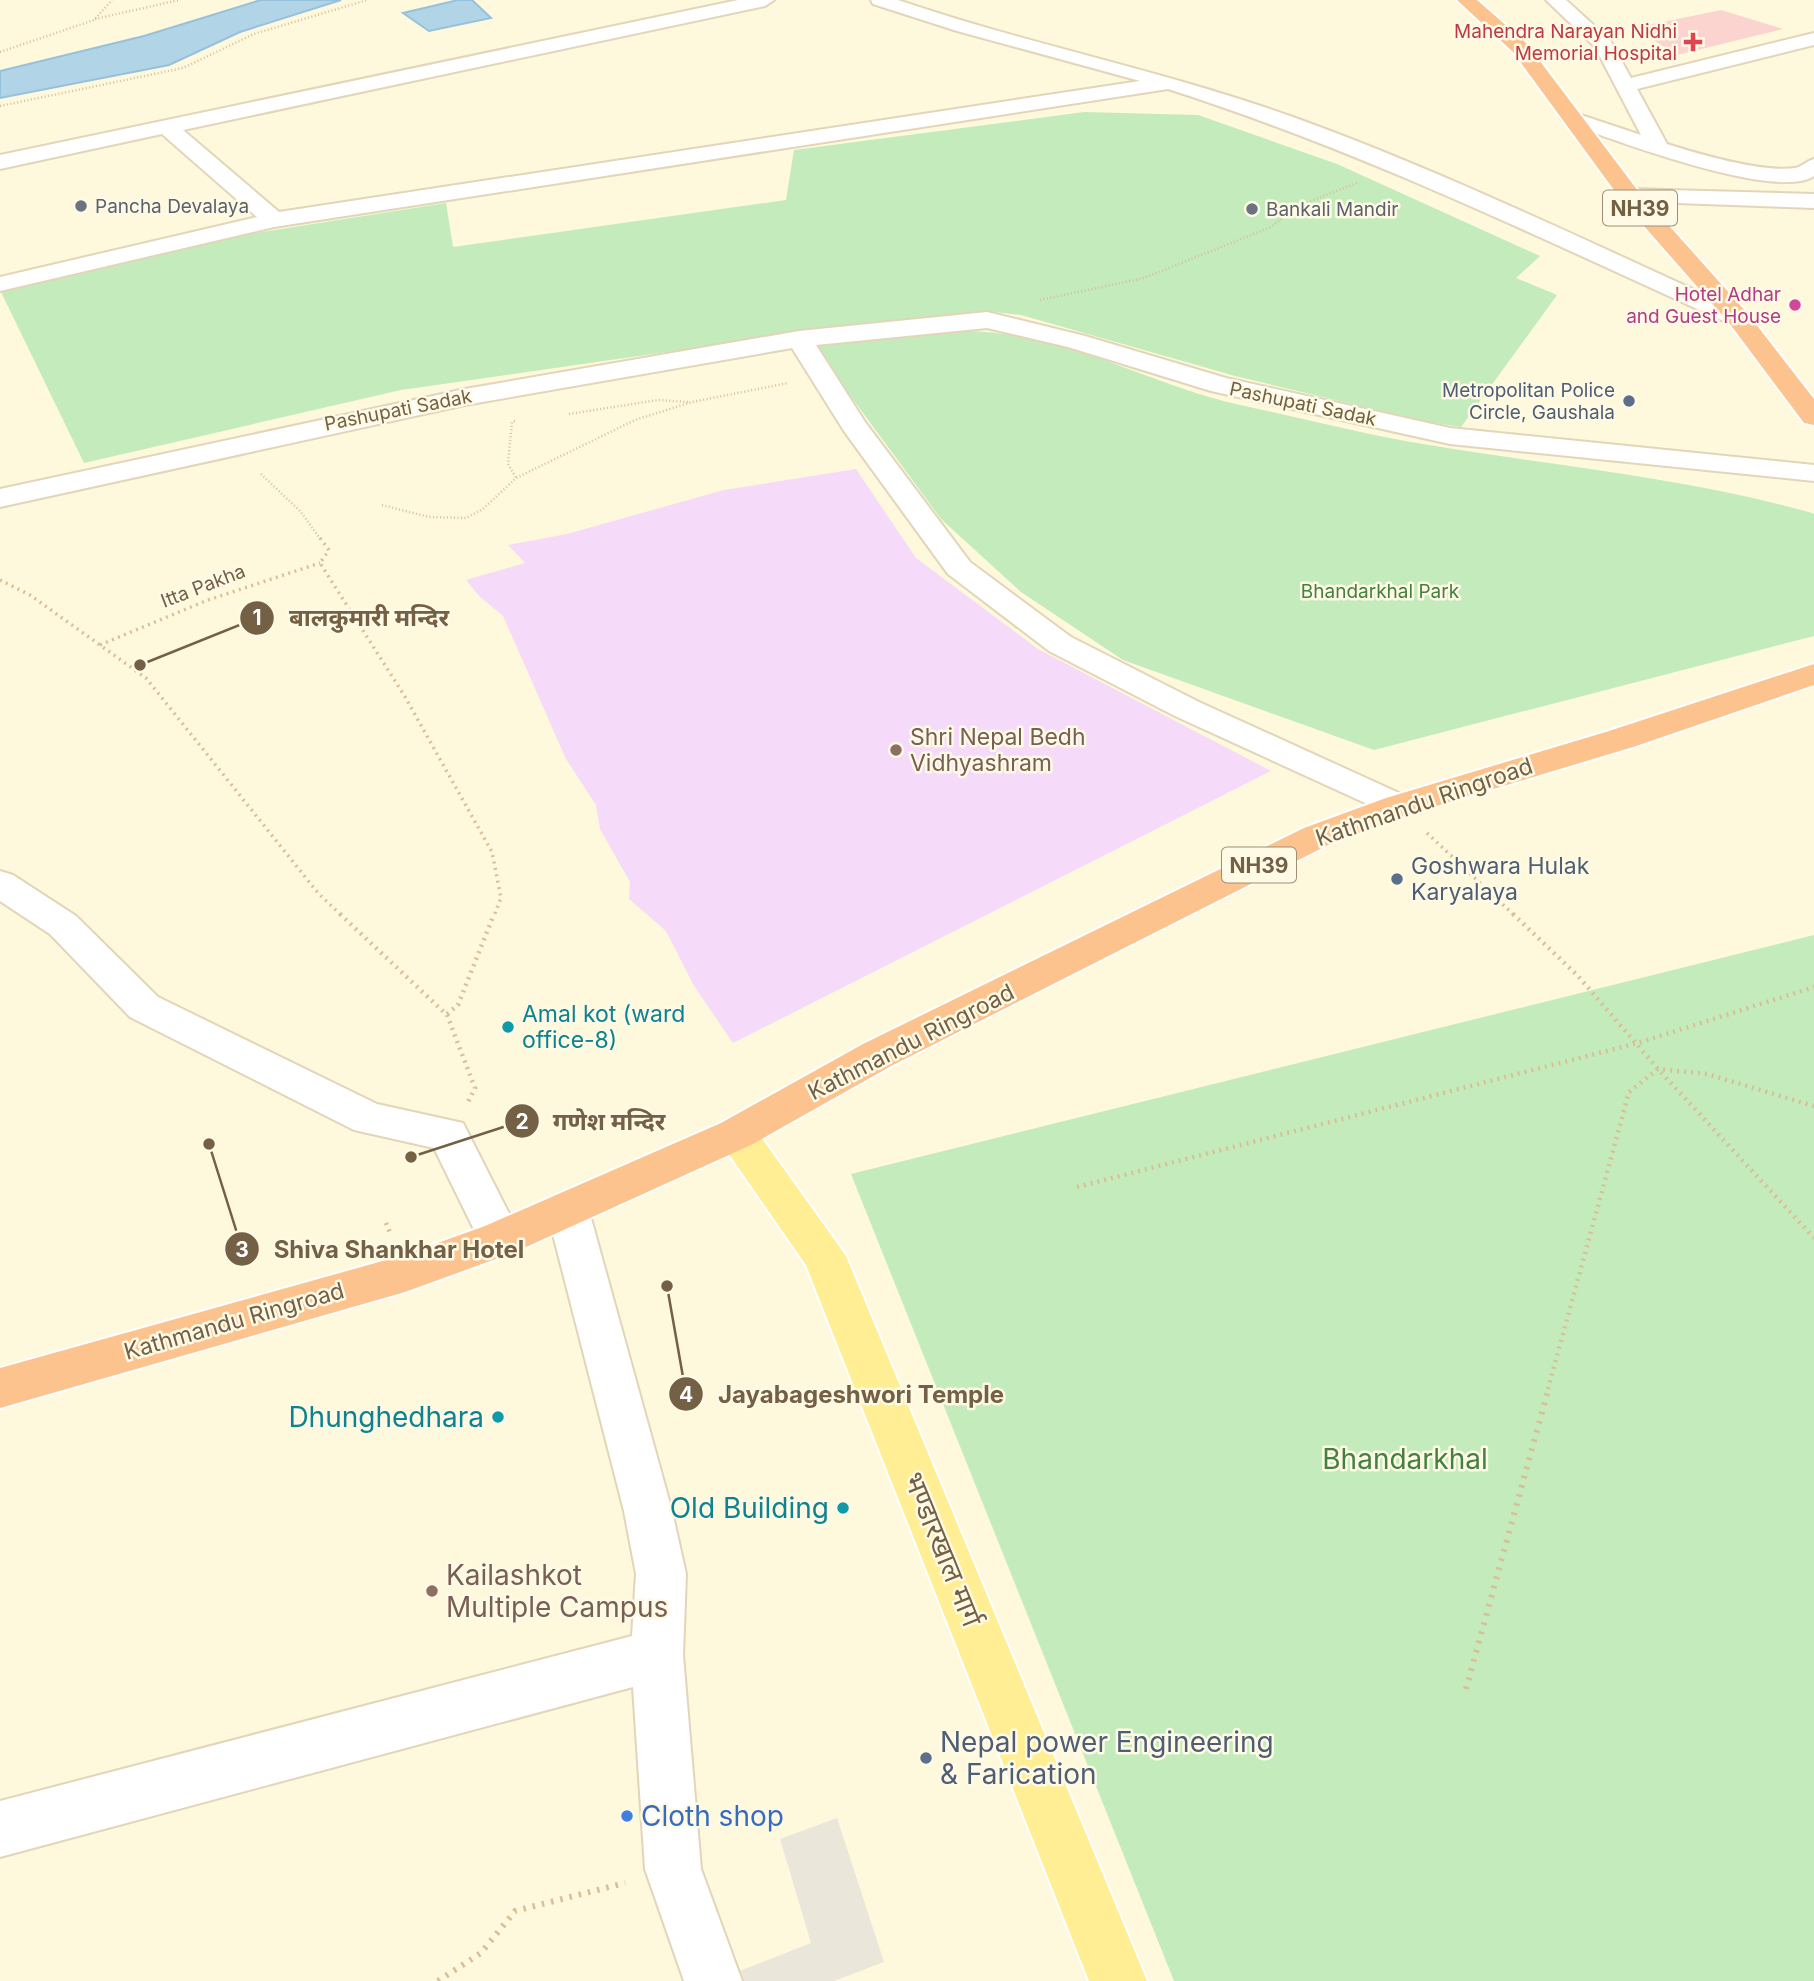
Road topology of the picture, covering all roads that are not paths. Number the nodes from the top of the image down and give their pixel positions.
1 (765, 0) edge
2 (880, 0) edge
3 (1466, 0) edge
4 (1555, 0) edge
5 (1814, 39) edge
6 (1168, 83) junction
7 (1626, 85) junction
8 (1572, 118) junction
9 (166, 126) junction
10 (1659, 150) junction
11 (0, 162) edge
12 (1814, 166) edge
13 (1630, 196) junction
14 (1814, 201) edge
15 (274, 220) junction
16 (0, 284) edge
17 (1740, 319) junction
18 (799, 339) junction
19 (1814, 417) edge
20 (1814, 473) edge
21 (0, 498) edge
22 (1814, 674) edge
23 (1398, 806) junction
24 (0, 884) edge
25 (736, 1134) junction
26 (568, 1211) junction
27 (500, 1239) junction
28 (0, 1388) edge
29 (657, 1655) junction
30 (0, 1829) edge
31 (713, 1981) edge
32 (1118, 1981) edge

1 - 9 street
2 - 6 street
3 - 8 highway, NH39
4 - 7 street
5 - 7 street
6 - 15 street
6 - 17 street
7 - 10 street
8 - 10 street
8 - 13 highway, NH39
9 - 11 street
9 - 15 street
10 - 12 street
13 - 14 street
13 - 17 highway, NH39
15 - 16 street
17 - 19 highway, NH39
18 - 20 street, Pashupati Sadak
18 - 21 street, Pashupati Sadak
18 - 23 street
22 - 23 highway, Kathmandu Ringroad / NH39
23 - 25 highway, Kathmandu Ringroad / NH39
24 - 27 street
25 - 26 highway, Kathmandu Ringroad / NH39
25 - 32 main road, भण्डारखाल मार्ग
26 - 27 highway, Kathmandu Ringroad / NH39
26 - 29 street
27 - 28 highway, Kathmandu Ringroad / NH39
29 - 30 street
29 - 31 street

